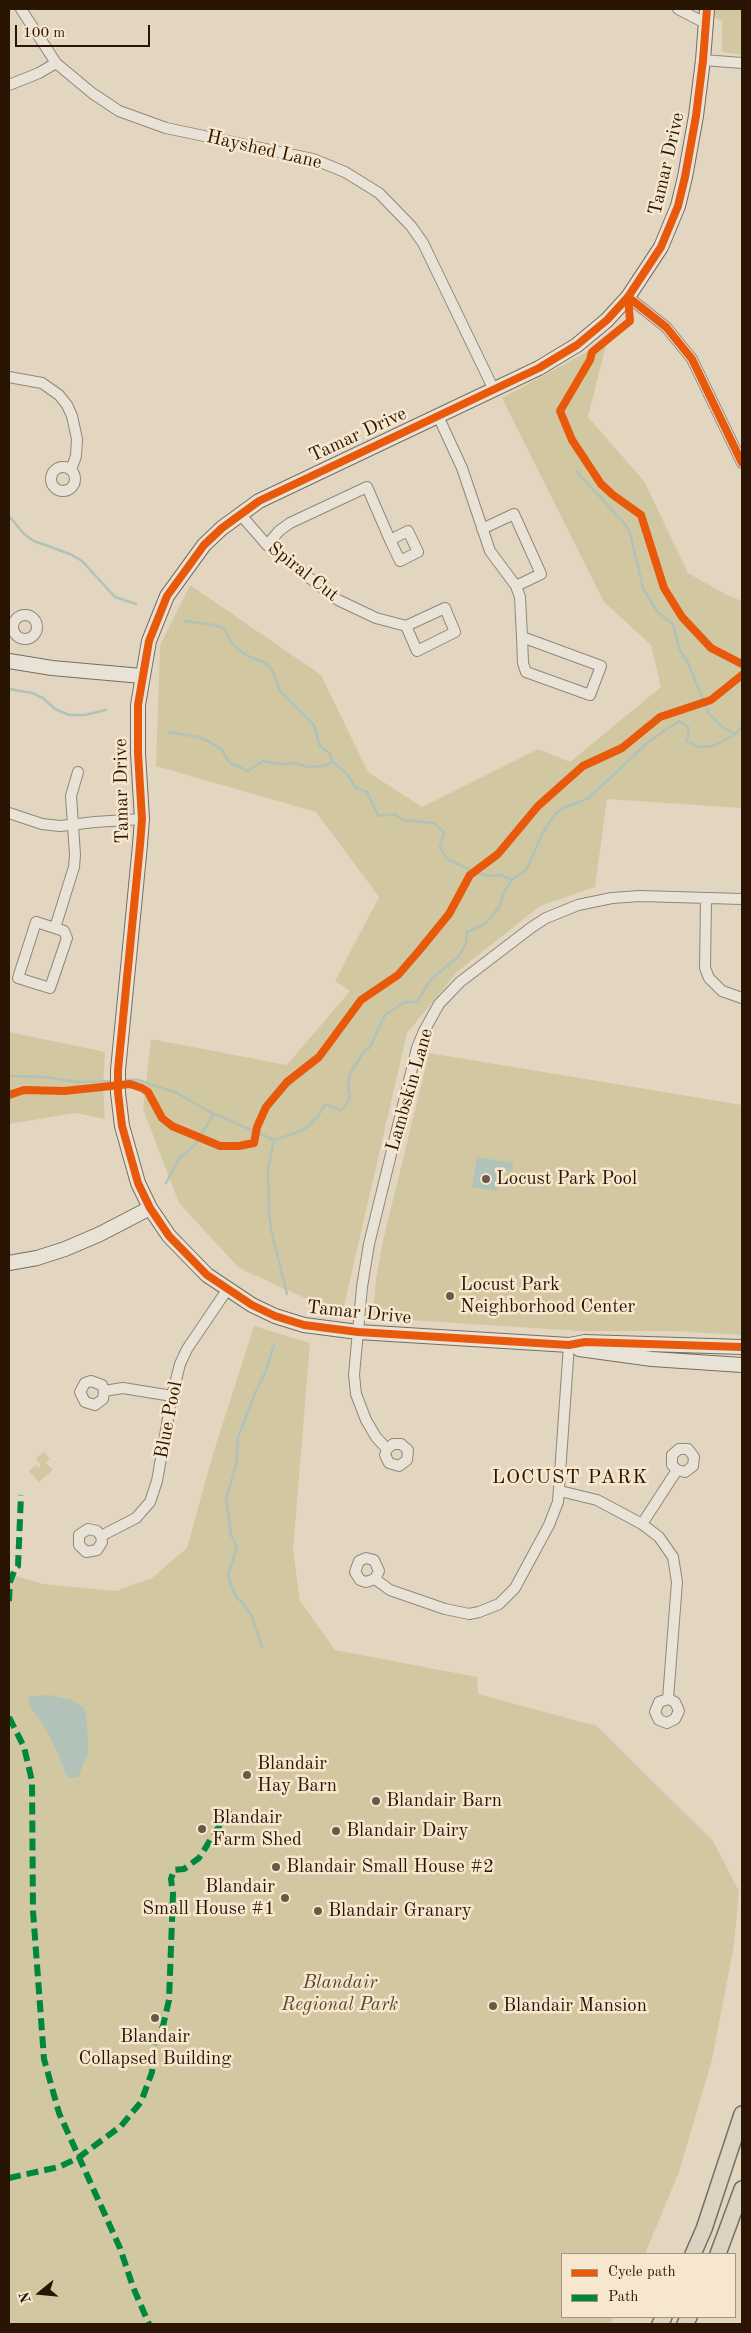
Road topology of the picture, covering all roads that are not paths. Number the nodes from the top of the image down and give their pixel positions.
1 (21, 9) edge
2 (678, 9) edge
3 (707, 9) edge
4 (707, 24) junction
5 (704, 60) junction
6 (56, 63) junction
7 (742, 63) edge
8 (9, 85) edge
9 (628, 297) junction
10 (9, 377) edge
11 (494, 390) junction
12 (438, 416) junction
13 (742, 463) edge
14 (71, 470) dead end
15 (240, 514) junction
16 (482, 529) junction
17 (390, 540) dead end
18 (267, 546) junction
19 (516, 586) junction
20 (406, 626) junction
21 (522, 637) junction
22 (9, 662) edge
23 (142, 676) junction
24 (78, 772) dead end
25 (9, 813) edge
26 (142, 819) junction
27 (73, 825) junction
28 (706, 899) junction
29 (742, 899) edge
30 (55, 928) junction
31 (742, 998) edge
32 (150, 1208) junction
33 (9, 1263) edge
34 (227, 1290) junction
35 (358, 1332) junction
36 (569, 1345) junction
37 (742, 1347) edge
38 (742, 1364) edge
39 (104, 1391) dead end
40 (172, 1396) junction
41 (387, 1449) dead end
42 (677, 1470) dead end
43 (560, 1491) junction
44 (642, 1524) junction
45 (101, 1536) dead end
46 (375, 1579) dead end
47 (668, 1699) dead end
48 (742, 2114) edge
49 (742, 2189) edge
50 (693, 2253) edge
51 (718, 2253) edge

1 - 6 street, Hayshed Lane
2 - 4 street
3 - 4 street, Tamar Drive
4 - 5 street, Tamar Drive
5 - 7 street
5 - 9 street, Tamar Drive
6 - 8 street
6 - 11 street, Hayshed Lane
9 - 11 street, Tamar Drive
9 - 13 street
10 - 14 street
11 - 12 street, Tamar Drive
12 - 15 street, Tamar Drive
12 - 16 street
15 - 18 street, Spiral Cut
15 - 23 street, Tamar Drive
16 - 19 street
16 - 19 street
17 - 18 street
18 - 20 street, Spiral Cut
19 - 21 street
20 - 20 street
21 - 21 street
22 - 23 street
23 - 26 street, Tamar Drive
24 - 27 street
25 - 27 street
26 - 27 street
26 - 32 street, Tamar Drive
27 - 30 street
28 - 29 street, Lambskin Lane
28 - 31 street
28 - 35 street, Lambskin Lane
30 - 30 street
32 - 33 street
32 - 34 street, Tamar Drive
34 - 35 street, Tamar Drive
34 - 40 street, Blue Pool
35 - 36 street, Tamar Drive
35 - 41 street, Lambskin Lane
36 - 37 street, Tamar Drive
36 - 38 street, Tamar Drive
36 - 43 street
39 - 40 street
40 - 45 street, Blue Pool
42 - 44 street
43 - 44 street
43 - 46 street
44 - 47 street
48 - 50 main road
49 - 51 main road

